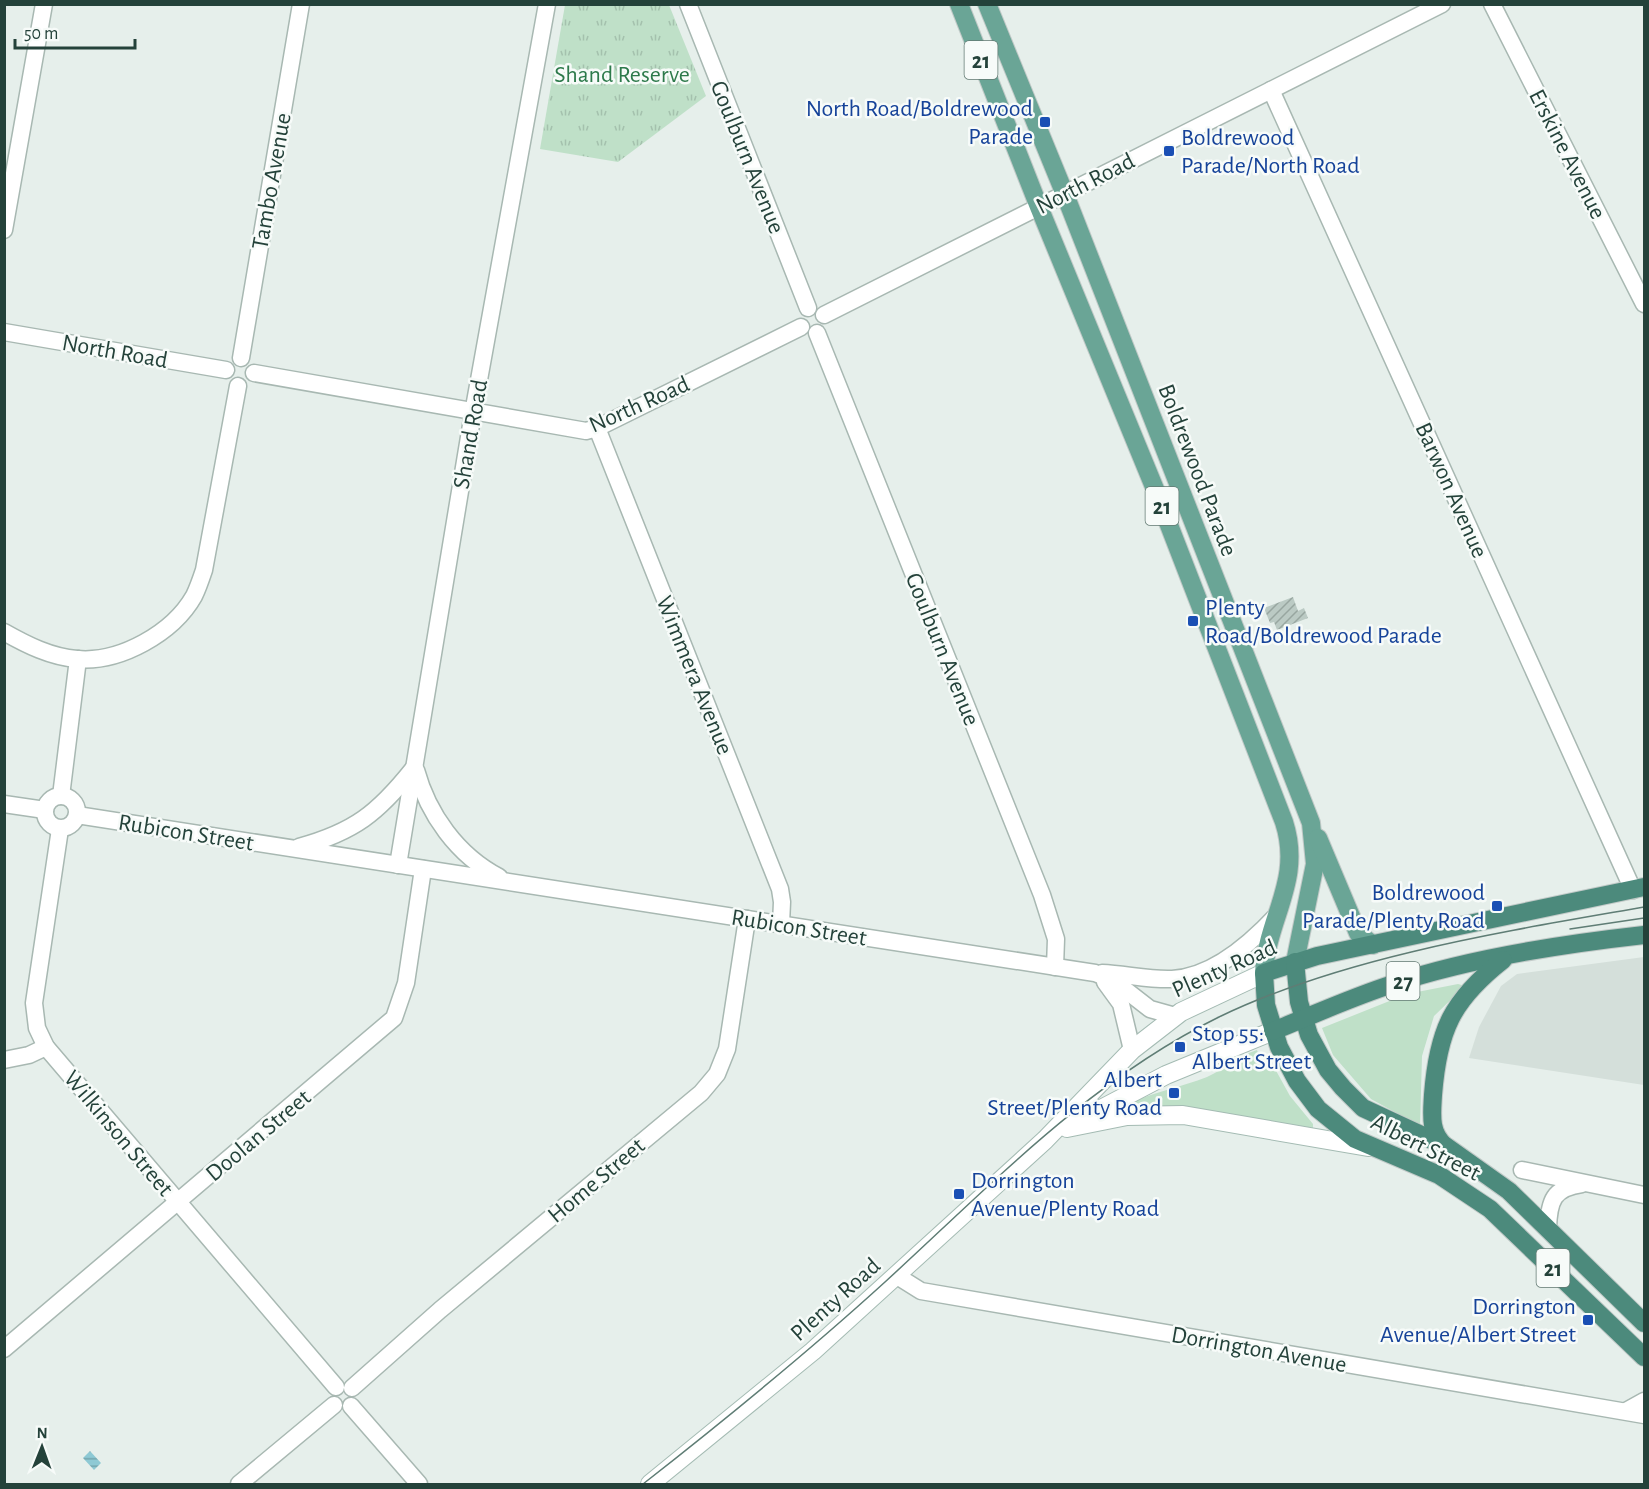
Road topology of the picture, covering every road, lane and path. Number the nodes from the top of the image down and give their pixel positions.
1 (44, 4) edge
2 (301, 4) edge
3 (547, 4) edge
4 (688, 4) edge
5 (959, 4) edge
6 (987, 4) edge
7 (1442, 4) edge
8 (1492, 4) edge
9 (1271, 90) junction
10 (1064, 192) junction
11 (1039, 207) junction
12 (4, 230) edge
13 (1644, 304) edge
14 (816, 312) junction
15 (809, 330) junction
16 (4, 332) edge
17 (240, 358) junction
18 (226, 370) junction
19 (254, 373) junction
20 (238, 386) junction
21 (474, 413) junction
22 (597, 428) junction
23 (1178, 485) junction
24 (1157, 494) junction
25 (4, 632) edge
26 (78, 659) junction
27 (415, 766) junction
28 (61, 796) junction
29 (4, 804) edge
30 (45, 810) junction
31 (77, 815) junction
32 (1311, 823) junction
33 (60, 829) junction
34 (294, 849) junction
35 (398, 865) junction
36 (423, 869) junction
37 (514, 882) junction
38 (1639, 889) edge
39 (1277, 915) junction
40 (747, 919) junction
41 (781, 924) junction
42 (1644, 935) edge
43 (1373, 945) junction
44 (1236, 953) joint
45 (1507, 957) junction
46 (1295, 962) junction
47 (1055, 967) junction
48 (1089, 972) junction
49 (1264, 973) junction
50 (1175, 1016) junction
51 (1304, 1019) junction
52 (1273, 1031) junction
53 (46, 1047) junction
54 (1132, 1050) junction
55 (4, 1060) edge
56 (1067, 1128) junction
57 (1045, 1140) junction
58 (1447, 1147) junction
59 (1376, 1149) junction
60 (1522, 1170) dead end
61 (1582, 1184) junction
62 (1644, 1195) edge
63 (178, 1203) junction
64 (1548, 1228) junction
65 (897, 1276) junction
66 (1644, 1323) edge
67 (4, 1349) edge
68 (1644, 1357) edge
69 (344, 1388) junction
70 (1644, 1401) edge
71 (343, 1406) junction
72 (1626, 1411) junction
73 (1644, 1415) edge
74 (239, 1485) edge
75 (419, 1485) edge
76 (650, 1485) edge

1 - 12 street
2 - 17 street, Tambo Avenue
3 - 21 street, Shand Road
4 - 14 street, Goulburn Avenue
5 - 11 main road, Boldrewood Parade / 21
6 - 10 main road, Boldrewood Parade / 21
7 - 9 street, North Road
8 - 13 street, Erskine Avenue
9 - 10 street, North Road
9 - 38 street, Barwon Avenue
10 - 11 street, North Road
10 - 23 main road, Boldrewood Parade / 21
11 - 14 street, North Road
11 - 24 main road, Boldrewood Parade / 21
14 - 15 street
14 - 15 street
15 - 22 street, North Road
15 - 47 street, Goulburn Avenue
16 - 18 street, North Road
17 - 18 street
17 - 19 street
18 - 20 street
19 - 20 street
19 - 21 street, North Road
20 - 26 street
21 - 22 street, North Road
21 - 27 street, Shand Road
22 - 41 street, Wimmera Avenue
23 - 24 main road
23 - 32 main road, Boldrewood Parade / 21
24 - 39 main road, Boldrewood Parade / 21
25 - 26 street
26 - 28 street
27 - 34 street, Rubicon Street
27 - 35 street, Shand Road
27 - 37 street, Rubicon Street
28 - 30 street
28 - 31 street
29 - 30 street
30 - 33 street
31 - 33 street
31 - 34 street, Rubicon Street
32 - 43 main road
32 - 46 main road, Boldrewood Parade / 21
33 - 53 street, Wilkinson Street
34 - 35 street, Rubicon Street
35 - 36 street, Rubicon Street
36 - 37 street, Rubicon Street
36 - 63 street, Doolan Street
37 - 40 street, Rubicon Street
38 - 43 highway, Plenty Road / 27
39 - 44 street, Boldrewood Parade
39 - 49 main road, Boldrewood Parade / 21
40 - 41 street, Rubicon Street
40 - 69 street, Home Street
41 - 47 street, Rubicon Street
42 - 45 highway, Plenty Road / 27
43 - 46 highway, Plenty Road / 27
44 - 48 street, Rubicon Street
45 - 51 highway, Plenty Road / 27
45 - 58 highway
46 - 49 highway, Plenty Road / 27
46 - 51 highway, Albert Street / 21
47 - 48 street, Rubicon Street
48 - 50 street, Rubicon Street
48 - 54 street, Rubicon Street
49 - 50 main road, Plenty Road / 27
49 - 52 highway, Albert Street / 21
50 - 54 main road, Plenty Road / 27
51 - 52 highway, Plenty Road / 27
51 - 58 highway, Albert Street / 21
52 - 56 main road, Plenty Road / 27
52 - 59 highway, Albert Street / 21
53 - 55 street
53 - 63 street, Wilkinson Street
54 - 57 main road, Plenty Road / 27
56 - 57 main road, Plenty Road / 27
56 - 59 main road
57 - 65 main road, Plenty Road / 27
58 - 64 highway, Albert Street / 21
59 - 68 highway, Albert Street / 21
60 - 61 street
61 - 62 street
61 - 64 street
63 - 67 street, Doolan Street
63 - 69 street, Wilkinson Street
64 - 66 highway, Albert Street / 21
65 - 72 street, Dorrington Avenue
65 - 76 main road, Plenty Road / 27
69 - 71 street
70 - 72 street
71 - 74 street
71 - 75 street
72 - 73 street, Dorrington Avenue

